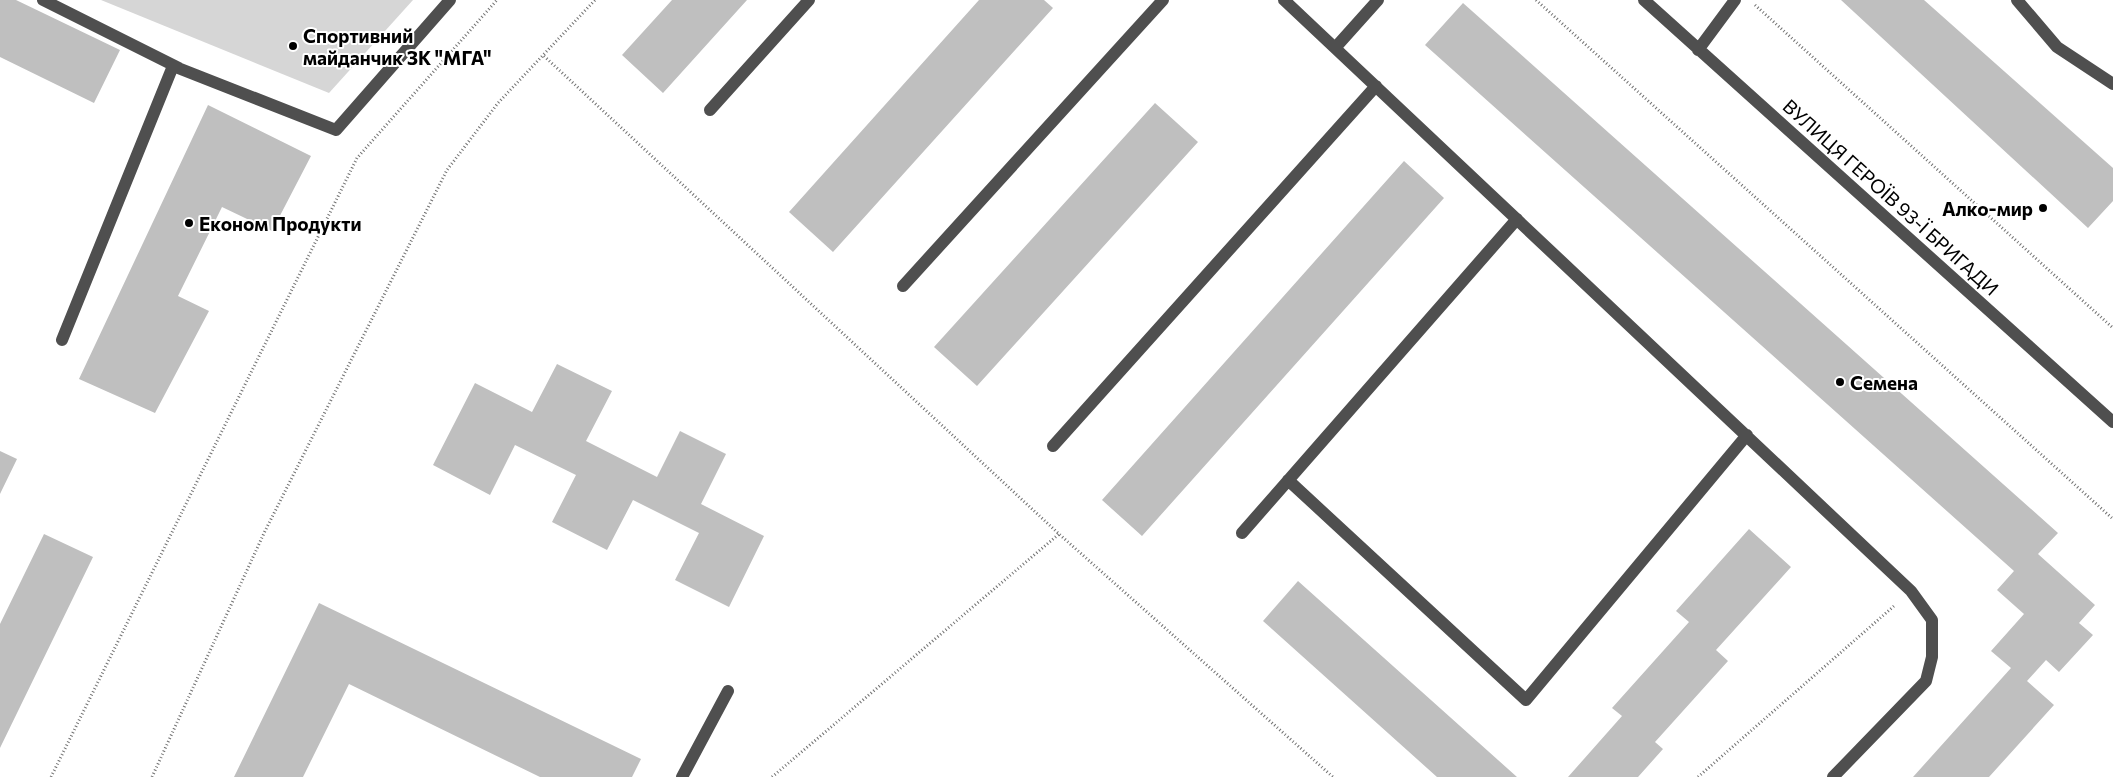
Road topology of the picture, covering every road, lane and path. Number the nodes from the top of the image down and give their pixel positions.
1 (43, 0) edge
2 (450, 0) edge
3 (497, 0) edge
4 (595, 0) edge
5 (809, 0) edge
6 (1163, 0) edge
7 (1284, 0) edge
8 (1378, 0) edge
9 (1536, 0) edge
10 (1644, 0) edge
11 (1736, 0) edge
12 (1750, 0) edge
13 (2017, 0) edge
14 (1336, 48) junction
15 (1698, 50) junction
16 (544, 56) junction
17 (186, 72) junction
18 (2113, 84) edge
19 (1376, 86) junction
20 (710, 110) dead end
21 (1517, 219) junction
22 (903, 286) dead end
23 (2113, 328) edge
24 (62, 340) dead end
25 (2113, 422) edge
26 (1747, 435) junction
27 (1053, 446) dead end
28 (1288, 480) junction
29 (2113, 519) edge
30 (1242, 533) dead end
31 (1059, 534) junction
32 (1912, 591) junction
33 (728, 691) dead end
34 (51, 777) edge
35 (152, 777) edge
36 (682, 777) edge
37 (772, 777) edge
38 (1333, 777) edge
39 (1698, 777) edge
40 (1833, 777) edge

1 - 17 street
2 - 17 street
3 - 34 path
4 - 16 path
5 - 20 street
6 - 22 street
7 - 14 street
8 - 14 street
9 - 29 path
10 - 15 street, ВУЛИЦЯ ГЕРОЇВ 93-Ї БРИГАДИ
11 - 15 street
12 - 23 path
13 - 18 street
14 - 19 street
15 - 25 street, ВУЛИЦЯ ГЕРОЇВ 93-Ї БРИГАДИ
16 - 31 path
16 - 35 path
17 - 24 street
19 - 21 street
19 - 27 street
21 - 26 street
21 - 28 street
26 - 28 street
26 - 32 street
28 - 30 street
31 - 37 path
31 - 38 path
32 - 39 path
32 - 40 street
33 - 36 street

